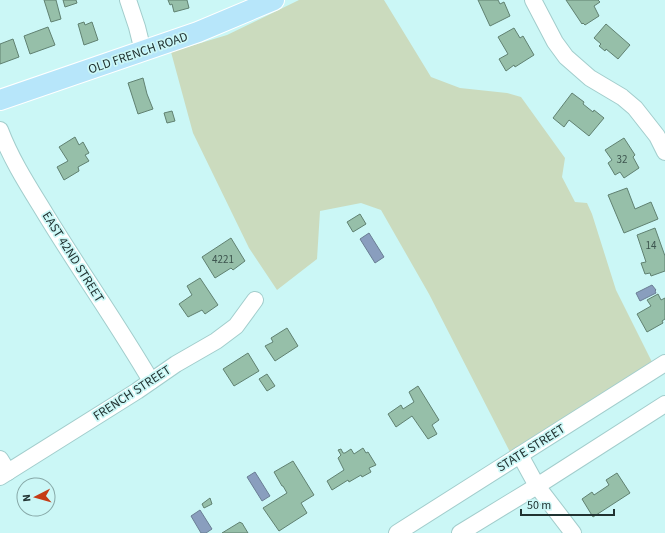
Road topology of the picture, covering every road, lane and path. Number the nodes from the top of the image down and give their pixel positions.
1 (128, 0) edge
2 (274, 0) edge
3 (533, 0) edge
4 (143, 51) junction
5 (0, 100) edge
6 (0, 130) edge
7 (665, 152) edge
8 (255, 300) dead end
9 (665, 363) edge
10 (152, 381) junction
11 (665, 404) edge
12 (520, 455) junction
13 (3, 469) edge
14 (537, 486) junction
15 (397, 533) edge
16 (460, 533) edge
17 (573, 533) edge

1 - 4 street
2 - 4 main road, OLD FRENCH ROAD
3 - 7 street
4 - 5 main road, OLD FRENCH ROAD
6 - 10 street, EAST 42ND STREET
8 - 10 street, FRENCH STREET
9 - 12 street, STATE STREET
10 - 13 street, FRENCH STREET
11 - 14 street
12 - 14 street
12 - 15 street, STATE STREET
14 - 16 street
14 - 17 street

